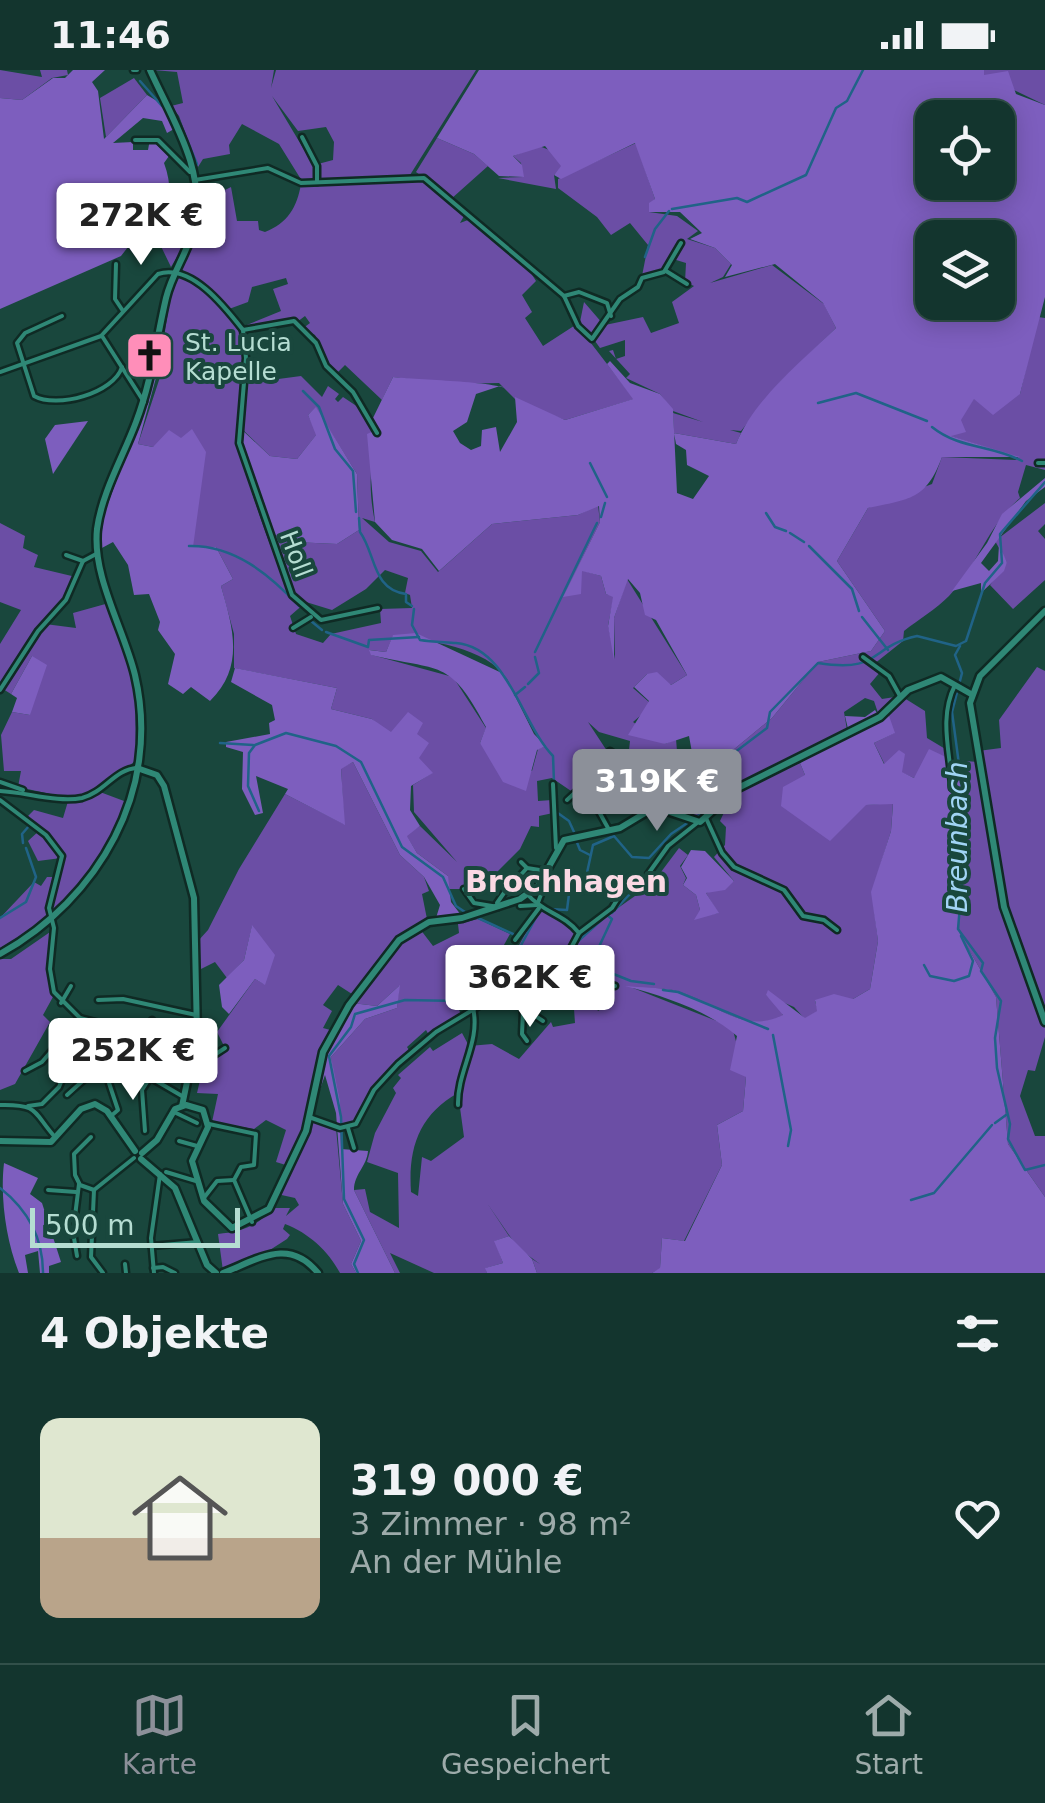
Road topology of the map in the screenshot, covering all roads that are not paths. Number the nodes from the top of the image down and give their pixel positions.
1 (150, 70) edge
2 (302, 137) dead end
3 (134, 140) dead end
4 (195, 176) junction
5 (317, 182) junction
6 (681, 243) dead end
7 (116, 264) dead end
8 (665, 271) junction
9 (175, 272) junction
10 (687, 284) dead end
11 (564, 296) junction
12 (124, 311) junction
13 (62, 316) dead end
14 (611, 316) junction
15 (243, 330) junction
16 (101, 336) junction
17 (22, 367) junction
18 (122, 367) junction
19 (0, 372) edge
20 (144, 402) junction
21 (376, 433) dead end
22 (1038, 462) dead end
23 (1045, 463) edge
24 (98, 553) junction
25 (66, 555) dead end
26 (83, 561) junction
27 (378, 608) dead end
28 (1045, 610) edge
29 (311, 616) junction
30 (292, 628) dead end
31 (867, 660) dead end
32 (957, 687) junction
33 (0, 690) edge
34 (971, 694) junction
35 (900, 696) junction
36 (683, 762) dead end
37 (137, 768) junction
38 (0, 782) edge
39 (553, 784) dead end
40 (635, 788) junction
41 (952, 788) dead end
42 (0, 790) edge
43 (27, 792) junction
44 (576, 792) junction
45 (0, 800) edge
46 (567, 800) dead end
47 (648, 809) junction
48 (706, 818) junction
49 (693, 822) junction
50 (608, 830) junction
51 (556, 848) junction
52 (521, 862) dead end
53 (527, 868) junction
54 (648, 874) dead end
55 (546, 875) junction
56 (516, 878) dead end
57 (464, 889) dead end
58 (506, 890) dead end
59 (622, 892) dead end
60 (528, 895) junction
61 (497, 906) junction
62 (520, 906) dead end
63 (539, 908) junction
64 (51, 921) junction
65 (837, 930) dead end
66 (579, 933) junction
67 (516, 940) dead end
68 (0, 954) edge
69 (572, 976) junction
70 (71, 986) dead end
71 (614, 986) dead end
72 (535, 993) junction
73 (524, 996) junction
74 (98, 1000) dead end
75 (1042, 1000) edge
76 (62, 1003) junction
77 (473, 1008) junction
78 (523, 1012) junction
79 (532, 1013) junction
80 (196, 1015) junction
81 (80, 1018) junction
82 (152, 1020) dead end
83 (543, 1021) dead end
84 (1045, 1022) edge
85 (106, 1025) junction
86 (526, 1042) dead end
87 (196, 1046) junction
88 (131, 1048) junction
89 (225, 1048) dead end
90 (193, 1061) junction
91 (169, 1062) dead end
92 (138, 1065) junction
93 (25, 1070) dead end
94 (150, 1079) junction
95 (109, 1083) dead end
96 (68, 1095) dead end
97 (182, 1096) junction
98 (0, 1104) edge
99 (458, 1104) dead end
100 (28, 1106) junction
101 (182, 1106) junction
102 (173, 1111) junction
103 (111, 1116) junction
104 (309, 1117) junction
105 (197, 1123) dead end
106 (209, 1124) junction
107 (344, 1128) junction
108 (145, 1131) dead end
109 (91, 1137) dead end
110 (57, 1139) junction
111 (0, 1140) edge
112 (179, 1140) dead end
113 (197, 1146) junction
114 (354, 1148) dead end
115 (138, 1155) junction
116 (163, 1173) junction
117 (234, 1180) junction
118 (196, 1181) junction
119 (79, 1184) junction
120 (48, 1190) dead end
121 (94, 1190) junction
122 (76, 1192) junction
123 (203, 1199) junction
124 (252, 1222) junction
125 (198, 1242) junction
126 (150, 1246) junction
127 (77, 1256) dead end
128 (125, 1264) dead end
129 (153, 1270) edge
130 (103, 1273) edge
131 (126, 1273) edge
132 (174, 1273) edge
133 (219, 1273) edge
134 (318, 1273) edge

1 - 4 main road
2 - 5 street
3 - 4 street
4 - 5 street
4 - 9 main road
5 - 11 street
6 - 8 street
7 - 12 street
8 - 10 street
8 - 14 street
9 - 12 street
9 - 15 street
9 - 20 main road
11 - 14 street
11 - 14 street
12 - 16 street
13 - 17 street
15 - 21 street
15 - 29 street, Holl
16 - 17 street
16 - 18 street
17 - 18 street
17 - 19 street
18 - 20 street
20 - 24 main road
22 - 23 street
24 - 26 street
24 - 37 main road
25 - 26 street
26 - 33 street
27 - 29 street
28 - 34 main road
29 - 30 street
31 - 35 street
32 - 34 main road
32 - 35 main road
32 - 41 street
34 - 75 main road
35 - 48 main road
36 - 40 street
37 - 43 street
37 - 64 main road
37 - 80 main road
38 - 43 street
39 - 51 street
40 - 44 street
40 - 47 street
42 - 43 street
44 - 46 street
44 - 50 street
45 - 64 street
47 - 49 main road
47 - 50 main road
48 - 49 main road
48 - 65 street
49 - 54 street
50 - 51 main road
51 - 55 main road
52 - 53 street
53 - 55 street
53 - 56 street
55 - 60 main road
55 - 63 street
57 - 61 street
58 - 61 street
59 - 66 street
60 - 61 main road
60 - 63 street
61 - 104 main road
62 - 63 street
63 - 66 street
63 - 67 street
64 - 68 main road
64 - 76 street
66 - 69 street
69 - 71 street
69 - 72 street
70 - 76 street
72 - 73 street
72 - 79 street
73 - 77 street
73 - 78 street
74 - 80 street
75 - 84 main road
76 - 81 street
77 - 99 street
77 - 107 street
78 - 79 street
78 - 86 street
79 - 83 street
80 - 87 main road
81 - 85 street
81 - 93 street
82 - 87 street
85 - 88 street
85 - 100 street
87 - 90 main road
88 - 91 street
88 - 92 street
89 - 90 street
90 - 97 main road
92 - 94 street
92 - 96 street
94 - 97 street
94 - 108 street
95 - 103 street
97 - 101 main road
98 - 100 street
100 - 110 street
101 - 102 main road
101 - 106 main road
102 - 105 street
102 - 115 main road
103 - 110 main road
103 - 115 main road
104 - 107 street
104 - 124 main road
106 - 113 main road
106 - 117 street
107 - 114 street
109 - 119 street
110 - 111 main road
112 - 113 street
113 - 118 main road
115 - 116 main road
115 - 121 street
116 - 118 street
116 - 125 main road
116 - 126 street
117 - 123 street
117 - 124 street
118 - 123 main road
119 - 121 street
119 - 122 street
120 - 122 street
121 - 130 street
122 - 127 street
123 - 124 main road
125 - 126 street
125 - 133 main road
126 - 129 street
128 - 131 street
129 - 132 street
133 - 134 main road

